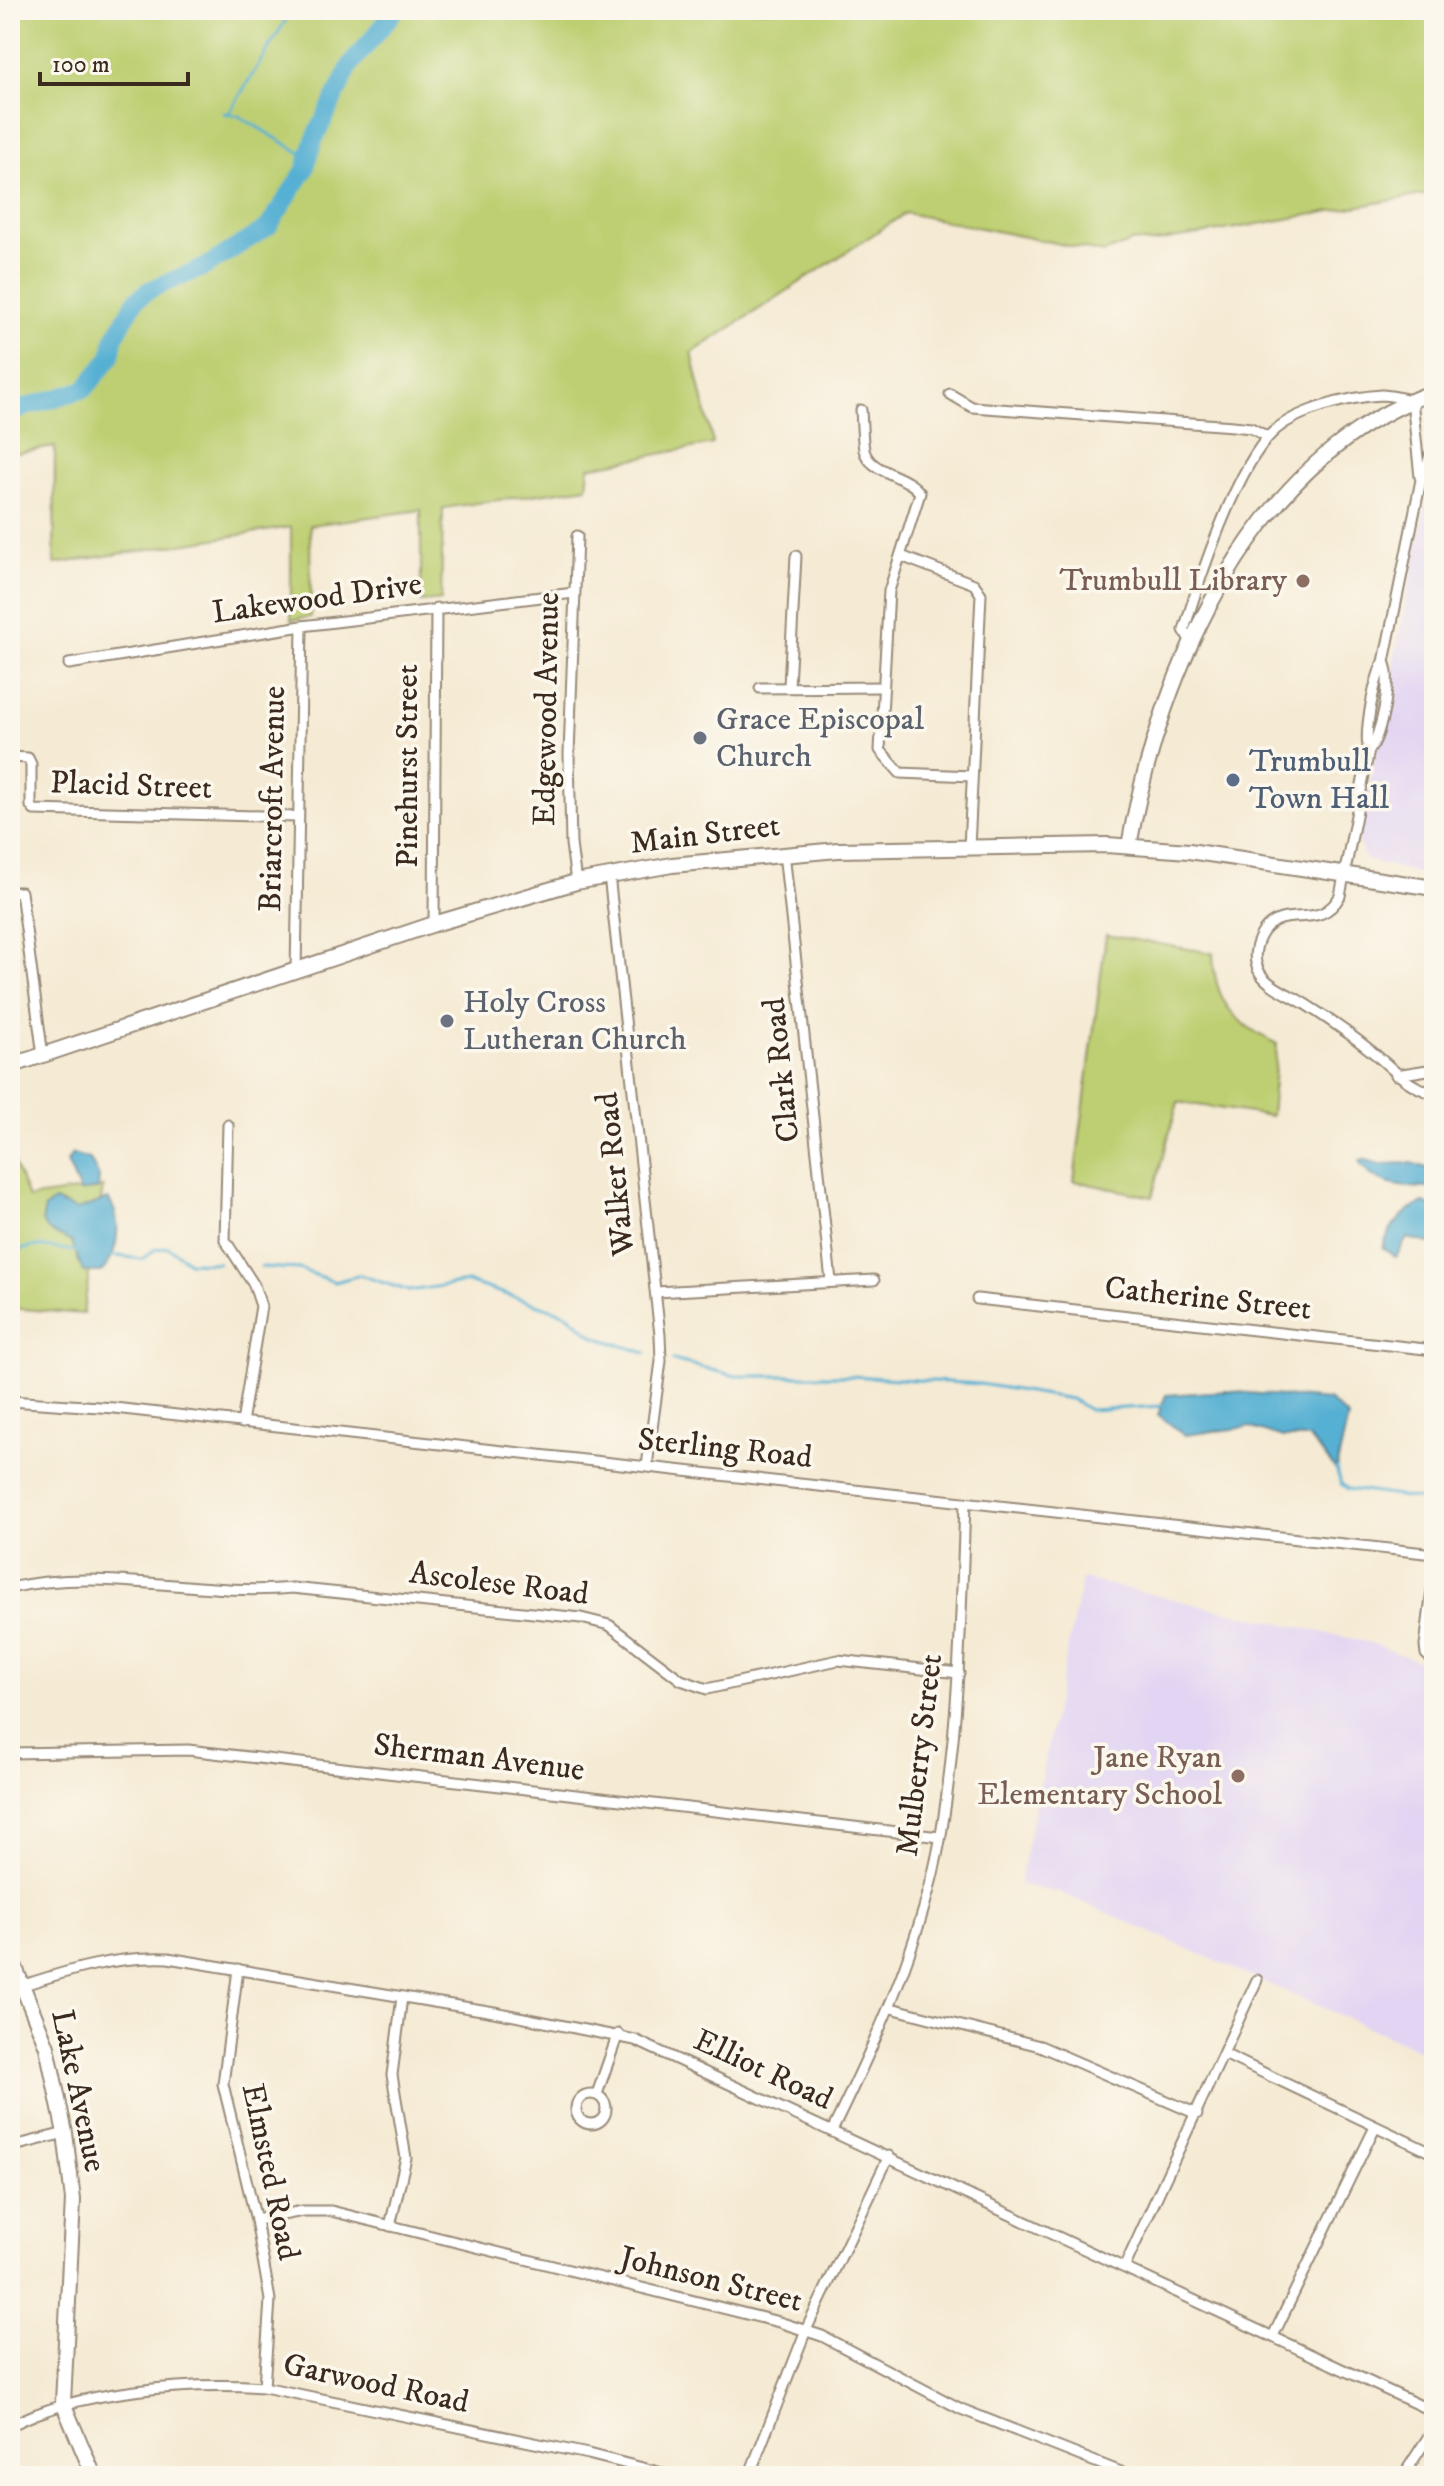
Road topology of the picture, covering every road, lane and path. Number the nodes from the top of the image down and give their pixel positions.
1 (1434, 392) edge
2 (950, 394) dead end
3 (1412, 400) junction
4 (861, 410) dead end
5 (1268, 437) junction
6 (1434, 445) edge
7 (1421, 480) junction
8 (577, 536) dead end
9 (796, 556) dead end
10 (901, 556) junction
11 (574, 593) junction
12 (436, 608) junction
13 (302, 626) junction
14 (1191, 642) junction
15 (1384, 662) junction
16 (69, 664) dead end
17 (789, 686) junction
18 (883, 687) junction
19 (760, 688) dead end
20 (1373, 702) junction
21 (1384, 704) junction
22 (1369, 750) junction
23 (10, 757) edge
24 (972, 776) junction
25 (297, 817) junction
26 (1129, 846) junction
27 (969, 848) junction
28 (784, 853) junction
29 (609, 875) junction
30 (1344, 877) junction
31 (576, 882) junction
32 (1434, 888) edge
33 (16, 892) edge
34 (434, 924) junction
35 (296, 972) junction
36 (43, 1056) junction
37 (10, 1066) edge
38 (1434, 1069) edge
39 (1396, 1075) junction
40 (1434, 1094) edge
41 (228, 1125) dead end
42 (874, 1280) dead end
43 (831, 1281) junction
44 (656, 1292) junction
45 (977, 1299) dead end
46 (1434, 1350) edge
47 (10, 1401) edge
48 (242, 1423) junction
49 (647, 1466) junction
50 (965, 1503) junction
51 (1434, 1554) edge
52 (1434, 1574) edge
53 (10, 1588) edge
54 (1434, 1661) edge
55 (959, 1673) junction
56 (10, 1753) edge
57 (940, 1837) junction
58 (10, 1955) edge
59 (238, 1969) junction
60 (1257, 1980) dead end
61 (24, 1985) junction
62 (402, 1997) junction
63 (891, 2008) junction
64 (618, 2034) junction
65 (1224, 2054) junction
66 (597, 2094) dead end
67 (1197, 2114) junction
68 (1375, 2127) junction
69 (832, 2131) junction
70 (65, 2133) junction
71 (10, 2147) edge
72 (1434, 2154) edge
73 (889, 2156) junction
74 (256, 2220) junction
75 (390, 2226) junction
76 (1125, 2266) junction
77 (806, 2330) junction
78 (1273, 2336) junction
79 (264, 2387) junction
80 (63, 2403) junction
81 (1434, 2412) edge
82 (10, 2426) edge
83 (1434, 2428) edge
84 (94, 2476) edge
85 (674, 2476) edge
86 (749, 2476) edge
87 (1131, 2476) edge
88 (1403, 2476) edge

1 - 3 main road
2 - 5 street
3 - 5 street
3 - 7 street
3 - 14 main road
4 - 10 street
5 - 14 street
6 - 7 street
7 - 15 street
8 - 11 street, Edgewood Avenue
9 - 17 street
10 - 18 street
10 - 24 street
11 - 12 street, Lakewood Drive
11 - 31 street, Edgewood Avenue
12 - 13 street, Lakewood Drive
12 - 34 street, Pinehurst Street
13 - 16 street, Lakewood Drive
13 - 25 street, Briarcroft Avenue
14 - 26 main road
15 - 20 street
15 - 21 street
17 - 18 street
17 - 19 street
18 - 24 street
20 - 21 street
20 - 22 street
21 - 22 street
22 - 30 street
23 - 25 street, Placid Street
24 - 27 street
25 - 35 street, Briarcroft Avenue
26 - 27 main road, Main Street
26 - 30 main road, Main Street
27 - 28 main road, Main Street
28 - 29 main road, Main Street
28 - 43 street, Clark Road
29 - 31 main road, Main Street
29 - 44 street, Walker Road
30 - 32 main road, Main Street
30 - 39 street
31 - 34 main road, Main Street
33 - 36 street
34 - 35 main road, Main Street
35 - 36 main road, Main Street
36 - 37 main road, Main Street
38 - 39 street
39 - 40 street
41 - 48 street
42 - 43 street
43 - 44 street
44 - 49 street, Walker Road
45 - 46 street, Catherine Street
47 - 48 street, Sterling Road
48 - 49 street, Sterling Road
49 - 50 street, Sterling Road
50 - 51 street, Sterling Road
50 - 55 street, Mulberry Street
52 - 54 street
53 - 55 street, Ascolese Road
55 - 57 street, Mulberry Street
56 - 57 street, Sherman Avenue
57 - 63 street, Mulberry Street
58 - 61 main road, Lake Avenue
59 - 61 street, Elliot Road
59 - 62 street, Elliot Road
59 - 74 street, Elmsted Road
60 - 65 street
61 - 70 main road, Lake Avenue
62 - 64 street, Elliot Road
62 - 75 street
63 - 67 street
63 - 69 street, Mulberry Street
64 - 66 street
64 - 69 street, Elliot Road
65 - 67 street
65 - 68 street
67 - 76 street
68 - 72 street
68 - 78 street
69 - 73 street, Elliot Road
70 - 71 street
70 - 80 main road, Lake Avenue
73 - 76 street, Elliot Road
73 - 77 street
74 - 75 street, Johnson Street
74 - 79 street, Elmsted Road
75 - 77 street, Johnson Street
76 - 78 street, Elliot Road
77 - 86 street
77 - 87 street, Johnson Street
78 - 81 street, Elliot Road
79 - 80 street, Garwood Road
79 - 85 street, Garwood Road
80 - 82 street, Garwood Road
80 - 84 main road, Lake Avenue
83 - 88 street

